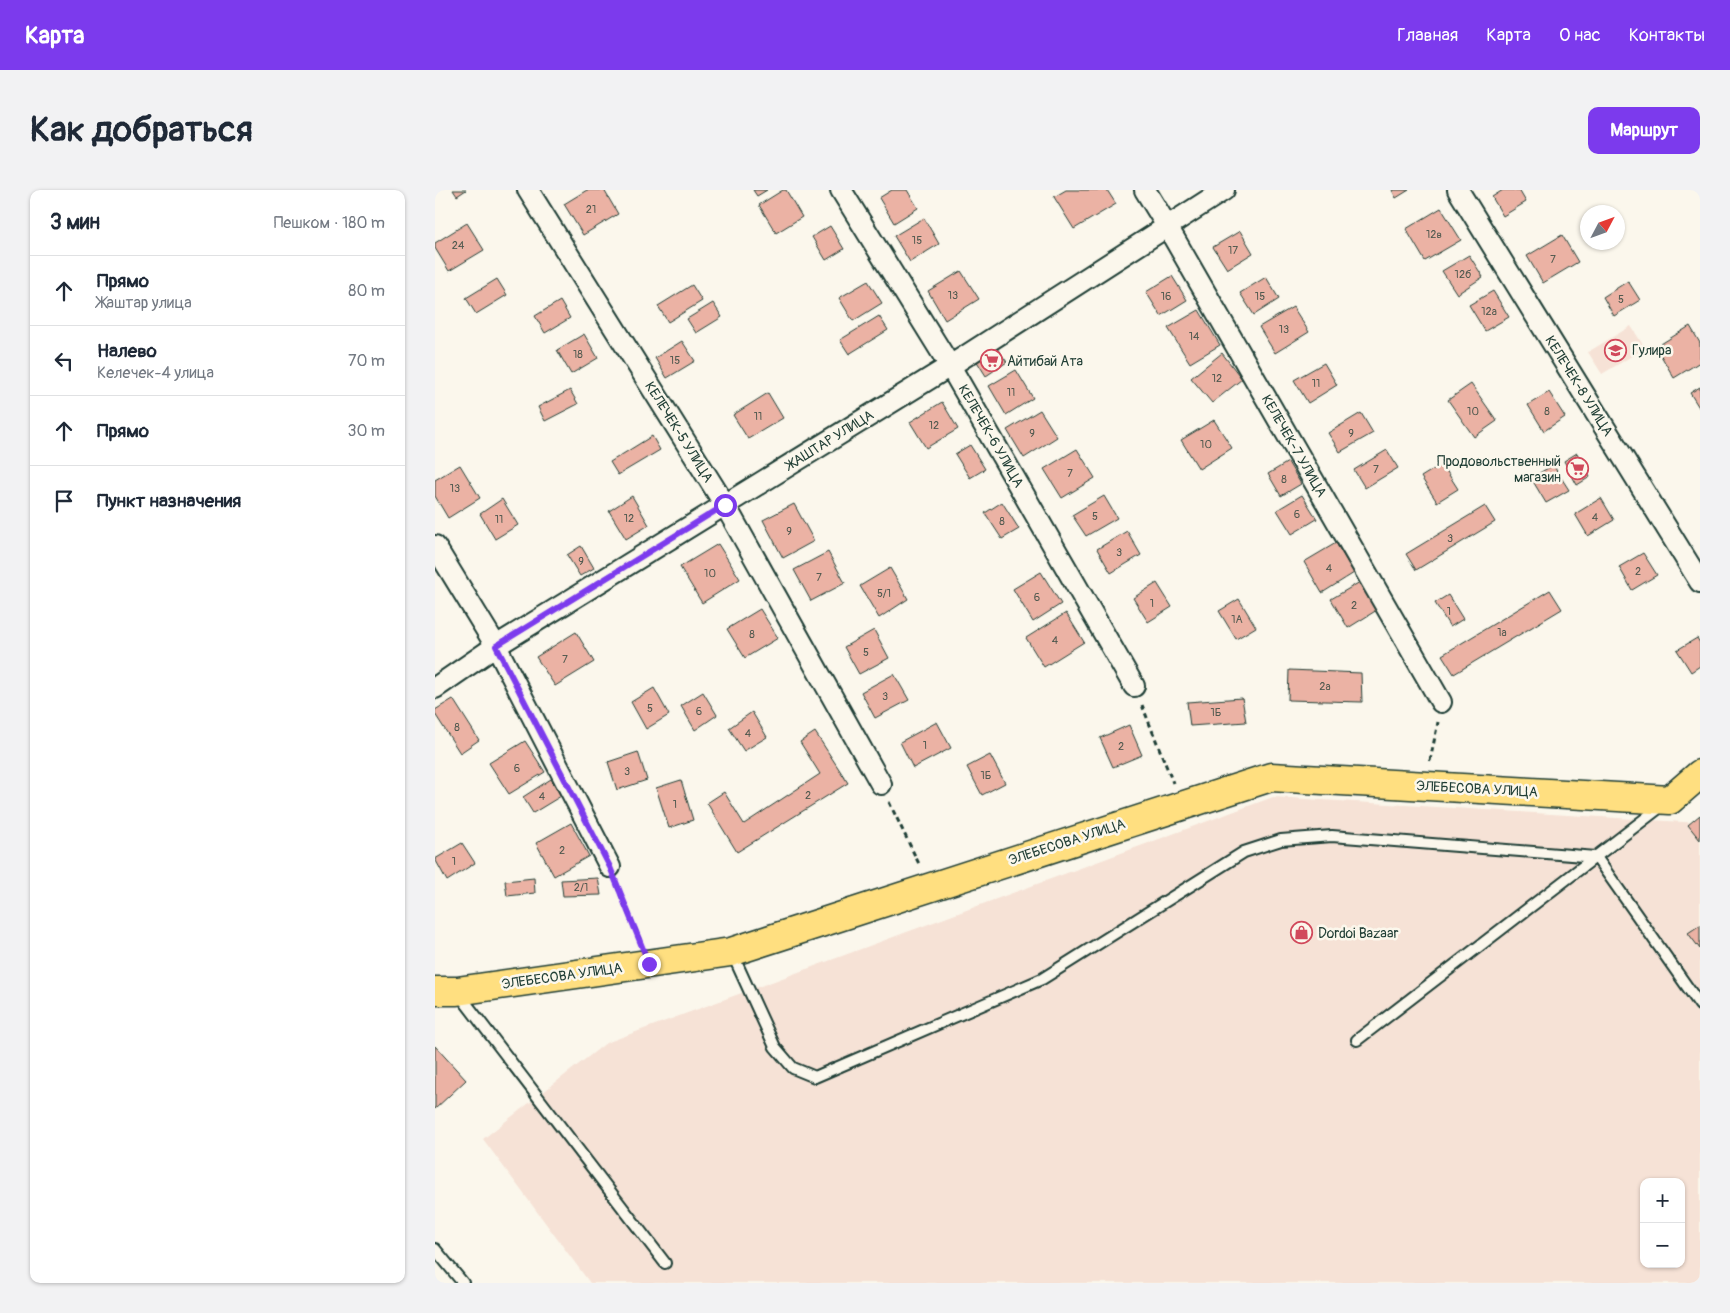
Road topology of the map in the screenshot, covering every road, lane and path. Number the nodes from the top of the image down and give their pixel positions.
1 (528, 190) edge
2 (841, 190) edge
3 (1145, 190) edge
4 (1224, 190) edge
5 (1458, 190) edge
6 (1167, 226) junction
7 (950, 366) junction
8 (725, 505) junction
9 (435, 546) edge
10 (1700, 582) edge
11 (496, 646) junction
12 (1134, 686) joint
13 (435, 688) edge
14 (1441, 702) joint
15 (1700, 774) edge
16 (881, 784) joint
17 (1425, 786) junction
18 (1670, 800) junction
19 (1181, 805) junction
20 (1596, 857) junction
21 (610, 867) joint
22 (930, 887) junction
23 (731, 952) junction
24 (649, 964) junction
25 (446, 991) edge
26 (1700, 1005) edge
27 (1357, 1040) dead end
28 (435, 1249) edge
29 (665, 1263) dead end
30 (463, 1283) edge

1 - 8 street, КЕЛЕЧЕК-5 УЛИЦА
2 - 7 street, КЕЛЕЧЕК-6 УЛИЦА
3 - 6 street, КЕЛЕЧЕК-7 УЛИЦА
4 - 6 street, ЖАШТАР УЛИЦА
5 - 10 street, КЕЛЕЧЕК-8 УЛИЦА
6 - 7 street, ЖАШТАР УЛИЦА
6 - 14 street, КЕЛЕЧЕК-7 УЛИЦА
7 - 8 street, ЖАШТАР УЛИЦА
7 - 12 street, КЕЛЕЧЕК-6 УЛИЦА
8 - 11 street, ЖАШТАР УЛИЦА
8 - 16 street, КЕЛЕЧЕК-5 УЛИЦА
9 - 11 street
11 - 13 street, ЖАШТАР УЛИЦА
11 - 21 street
12 - 19 path
14 - 17 path
15 - 18 main road
16 - 22 path
17 - 18 main road, ЭЛЕБЕСОВА УЛИЦА
17 - 19 main road, ЭЛЕБЕСОВА УЛИЦА
18 - 20 lane
19 - 22 main road, ЭЛЕБЕСОВА УЛИЦА
20 - 23 lane
20 - 26 lane
20 - 27 lane
21 - 24 path
22 - 23 main road, ЭЛЕБЕСОВА УЛИЦА
23 - 24 main road, ЭЛЕБЕСОВА УЛИЦА
24 - 25 main road, ЭЛЕБЕСОВА УЛИЦА
25 - 29 lane
28 - 30 lane

